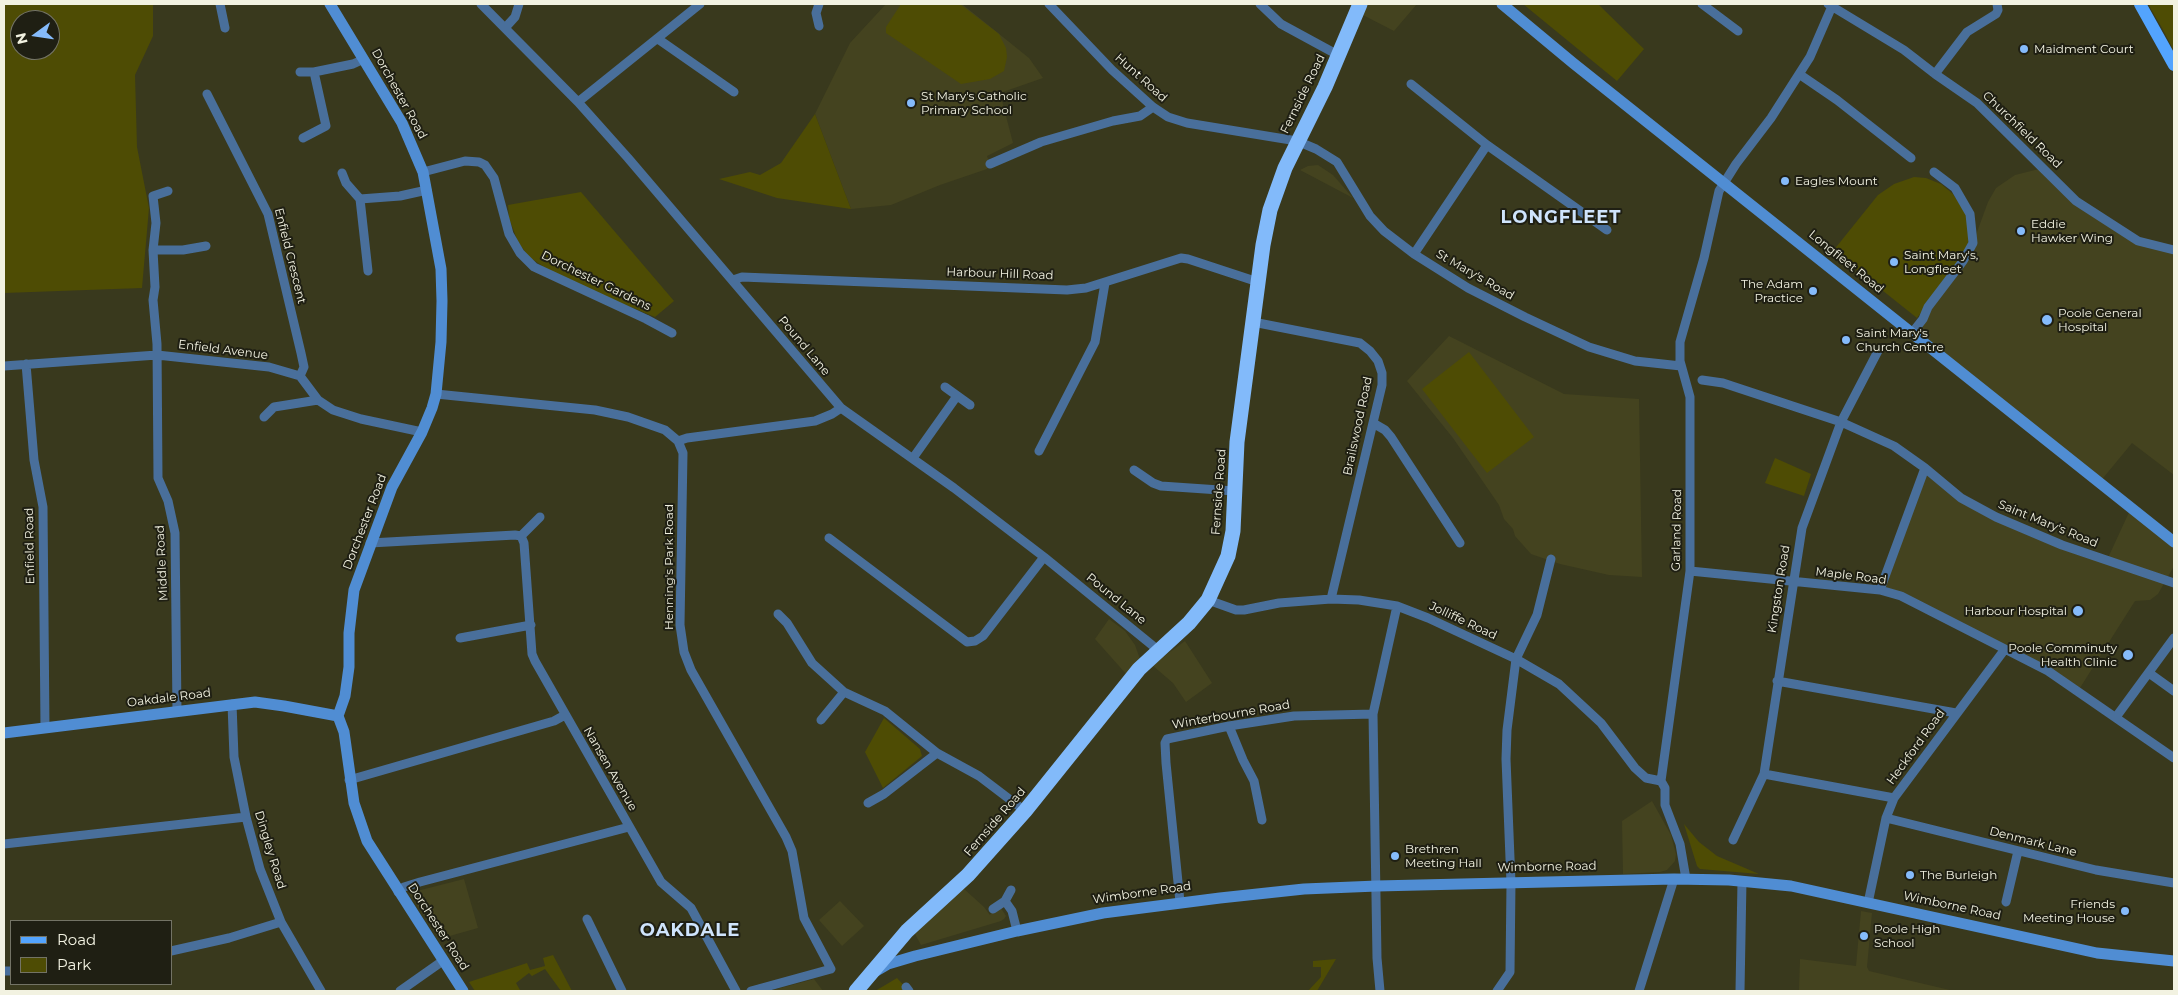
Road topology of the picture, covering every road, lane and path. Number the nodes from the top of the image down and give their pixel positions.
1 (330, 4) edge
2 (481, 4) edge
3 (519, 4) edge
4 (700, 4) edge
5 (819, 4) edge
6 (1049, 4) edge
7 (1260, 4) edge
8 (1360, 4) edge
9 (1502, 4) edge
10 (1702, 4) edge
11 (1997, 4) edge
12 (2140, 4) edge
13 (220, 5) edge
14 (1831, 5) edge
15 (210, 10) dead end
16 (819, 26) dead end
17 (225, 28) dead end
18 (505, 28) junction
19 (1738, 31) dead end
20 (658, 39) junction
21 (1338, 55) junction
22 (364, 59) junction
23 (2174, 65) edge
24 (300, 72) dead end
25 (314, 72) junction
26 (1799, 74) junction
27 (1935, 74) junction
28 (1411, 84) dead end
29 (734, 92) dead end
30 (208, 94) dead end
31 (578, 102) junction
32 (1153, 107) junction
33 (303, 138) dead end
34 (1297, 141) junction
35 (1487, 145) junction
36 (1911, 158) dead end
37 (990, 164) dead end
38 (424, 172) junction
39 (1934, 172) dead end
40 (342, 173) dead end
41 (1723, 182) junction
42 (427, 190) junction
43 (168, 191) dead end
44 (360, 200) junction
45 (1607, 230) dead end
46 (206, 246) dead end
47 (153, 250) junction
48 (2174, 250) edge
49 (1414, 254) junction
50 (368, 271) dead end
51 (733, 280) junction
52 (1258, 282) junction
53 (1105, 283) junction
54 (1254, 322) junction
55 (672, 333) dead end
56 (1912, 333) junction
57 (1878, 351) dead end
58 (157, 355) junction
59 (26, 364) junction
60 (4, 366) edge
61 (1681, 366) junction
62 (300, 376) junction
63 (1702, 380) dead end
64 (946, 387) dead end
65 (436, 394) junction
66 (958, 396) junction
67 (318, 400) junction
68 (970, 405) dead end
69 (841, 408) junction
70 (264, 417) dead end
71 (1841, 422) junction
72 (1373, 423) junction
73 (422, 432) junction
74 (678, 441) junction
75 (1039, 451) dead end
76 (914, 458) junction
77 (1925, 468) junction
78 (1134, 470) dead end
79 (1234, 491) junction
80 (540, 517) dead end
81 (521, 536) junction
82 (829, 538) dead end
83 (2174, 542) edge
84 (1460, 543) dead end
85 (370, 544) junction
86 (1044, 557) junction
87 (1552, 559) dead end
88 (1690, 571) junction
89 (1793, 582) junction
90 (2174, 583) edge
91 (1880, 590) junction
92 (1331, 599) junction
93 (1208, 600) junction
94 (1397, 606) junction
95 (778, 614) dead end
96 (531, 625) junction
97 (460, 638) dead end
98 (2174, 638) edge
99 (2005, 648) junction
100 (1158, 650) junction
101 (1516, 659) junction
102 (2149, 673) junction
103 (1777, 682) junction
104 (2174, 691) edge
105 (844, 692) junction
106 (232, 704) junction
107 (177, 712) junction
108 (1374, 714) junction
109 (1956, 714) junction
110 (565, 715) junction
111 (338, 716) junction
112 (2116, 717) junction
113 (821, 720) dead end
114 (1229, 726) junction
115 (45, 728) junction
116 (4, 734) edge
117 (937, 754) junction
118 (2174, 758) edge
119 (1764, 774) junction
120 (349, 780) junction
121 (1660, 781) junction
122 (1894, 798) junction
123 (868, 803) dead end
124 (1025, 811) junction
125 (246, 817) junction
126 (1886, 818) junction
127 (1262, 820) dead end
128 (629, 828) junction
129 (1733, 840) dead end
130 (4, 844) edge
131 (2018, 851) junction
132 (1674, 879) junction
133 (1686, 879) junction
134 (1742, 881) junction
135 (1511, 883) junction
136 (2174, 883) edge
137 (1377, 886) junction
138 (1011, 890) dead end
139 (398, 892) junction
140 (1005, 901) junction
141 (1180, 902) junction
142 (2006, 902) dead end
143 (1868, 903) junction
144 (993, 909) dead end
145 (587, 919) dead end
146 (281, 922) junction
147 (1017, 931) junction
148 (172, 951) edge
149 (919, 956) junction
150 (444, 960) junction
151 (2174, 961) edge
152 (879, 970) junction
153 (321, 991) edge
154 (400, 991) edge
155 (463, 991) edge
156 (622, 991) edge
157 (736, 991) edge
158 (751, 991) edge
159 (857, 991) edge
160 (1380, 991) edge
161 (1497, 991) edge
162 (1639, 991) edge
163 (1740, 991) edge

1 - 22 main road, Dorchester Road
2 - 18 street, Pound Lane
3 - 18 street
4 - 20 street
5 - 16 street
6 - 32 street, Hunt Road
7 - 21 street
8 - 21 highway, Fernside Road
9 - 41 main road, Longfleet Road
10 - 19 street
11 - 27 street
12 - 23 main road
13 - 15 street
13 - 17 street
14 - 26 street, Garland Road
14 - 27 street, Churchfield Road
18 - 31 street, Pound Lane
20 - 29 street
20 - 31 street
21 - 34 highway, Fernside Road
22 - 25 street
22 - 38 main road, Dorchester Road
24 - 25 street
25 - 33 street
26 - 36 street
26 - 41 street, Garland Road
27 - 48 street, Churchfield Road
28 - 35 street
30 - 62 street, Enfield Crescent
31 - 51 street, Pound Lane
32 - 34 street, Hunt Road
32 - 37 street
34 - 49 street, St Mary's Road
34 - 52 highway, Fernside Road
35 - 45 street
35 - 49 street
38 - 42 main road, Dorchester Road
38 - 55 street, Dorchester Gardens
39 - 56 street
40 - 44 street
41 - 56 main road, Longfleet Road
41 - 61 street, Garland Road
42 - 44 street
42 - 65 main road, Dorchester Road
43 - 47 street, Middle Road
44 - 50 street
46 - 47 street
47 - 58 street, Middle Road
49 - 61 street, St Mary's Road
51 - 53 street, Harbour Hill Road
51 - 69 street, Pound Lane
52 - 53 street, Harbour Hill Road
52 - 54 highway, Fernside Road
53 - 75 street
54 - 72 street, Brailswood Road
54 - 79 highway, Fernside Road
56 - 83 main road, Longfleet Road
57 - 71 street, Kingston Road
58 - 59 street, Enfield Avenue
58 - 62 street, Enfield Avenue
58 - 107 street, Middle Road
59 - 60 street, Enfield Avenue
59 - 115 street, Enfield Road
61 - 88 street, Garland Road
62 - 67 street
63 - 71 street, Saint Mary's Road
64 - 66 street
65 - 73 main road, Dorchester Road
65 - 74 street
66 - 68 street
66 - 76 street
67 - 70 street
67 - 73 street
69 - 74 street
69 - 76 street, Pound Lane
71 - 77 street, Saint Mary's Road
71 - 89 street, Kingston Road
72 - 84 street
72 - 92 street, Brailswood Road
73 - 85 main road, Dorchester Road
74 - 158 street, Henning's Park Road
76 - 86 street, Pound Lane
77 - 90 street, Saint Mary's Road
77 - 91 street
78 - 79 street
79 - 93 highway, Fernside Road
80 - 81 street
81 - 85 street
81 - 96 street, Nansen Avenue
82 - 86 street
85 - 111 main road, Dorchester Road
86 - 100 street, Pound Lane
87 - 101 street
88 - 89 street, Maple Road
88 - 121 street, Garland Road
89 - 91 street, Maple Road
89 - 103 street, Kingston Road
91 - 99 street, Maple Road
92 - 93 street, Jolliffe Road
92 - 94 street, Jolliffe Road
93 - 100 highway, Fernside Road
94 - 101 street, Jolliffe Road
94 - 108 street
95 - 105 street
96 - 97 street
96 - 110 street, Nansen Avenue
98 - 102 street
99 - 109 street, Heckford Road
99 - 112 street, Maple Road
100 - 124 highway, Fernside Road
101 - 121 street, Jolliffe Road
101 - 135 street
102 - 104 street
102 - 112 street
103 - 109 street
103 - 119 street, Kingston Road
105 - 113 street
105 - 117 street
106 - 107 main road, Oakdale Road
106 - 111 main road, Oakdale Road
106 - 125 street, Dingley Road
107 - 115 main road, Oakdale Road
108 - 114 street, Winterbourne Road
108 - 137 street
109 - 122 street, Heckford Road
110 - 120 street
110 - 128 street, Nansen Avenue
111 - 120 main road, Dorchester Road
112 - 118 street, Maple Road
114 - 127 street
114 - 141 street, Winterbourne Road
115 - 116 main road, Oakdale Road
117 - 123 street
117 - 124 street
119 - 122 street
119 - 129 street, Kingston Road
120 - 139 main road, Dorchester Road
121 - 133 street, Garland Road
122 - 126 street, Heckford Road
124 - 152 highway, Fernside Road
125 - 130 street
125 - 146 street, Dingley Road
126 - 131 street, Denmark Lane
126 - 143 street, Heckford Road
128 - 139 street
128 - 157 street, Nansen Avenue
131 - 136 street, Denmark Lane
131 - 142 street
132 - 133 main road, Wimborne Road
132 - 135 main road, Wimborne Road
132 - 162 street
133 - 134 main road, Wimborne Road
134 - 143 main road, Wimborne Road
134 - 163 street
135 - 137 main road, Wimborne Road
135 - 161 street
137 - 141 main road, Wimborne Road
137 - 160 street
138 - 140 street
139 - 150 main road, Dorchester Road
140 - 144 street
140 - 147 street
141 - 147 main road, Wimborne Road
143 - 151 main road, Wimborne Road
145 - 156 street
146 - 148 street
146 - 153 street, Dingley Road
147 - 149 main road, Wimborne Road
149 - 152 main road, Wimborne Road
149 - 152 main road, Wimborne Road
150 - 154 street
150 - 155 main road, Dorchester Road
152 - 159 highway, Wimborne Road

